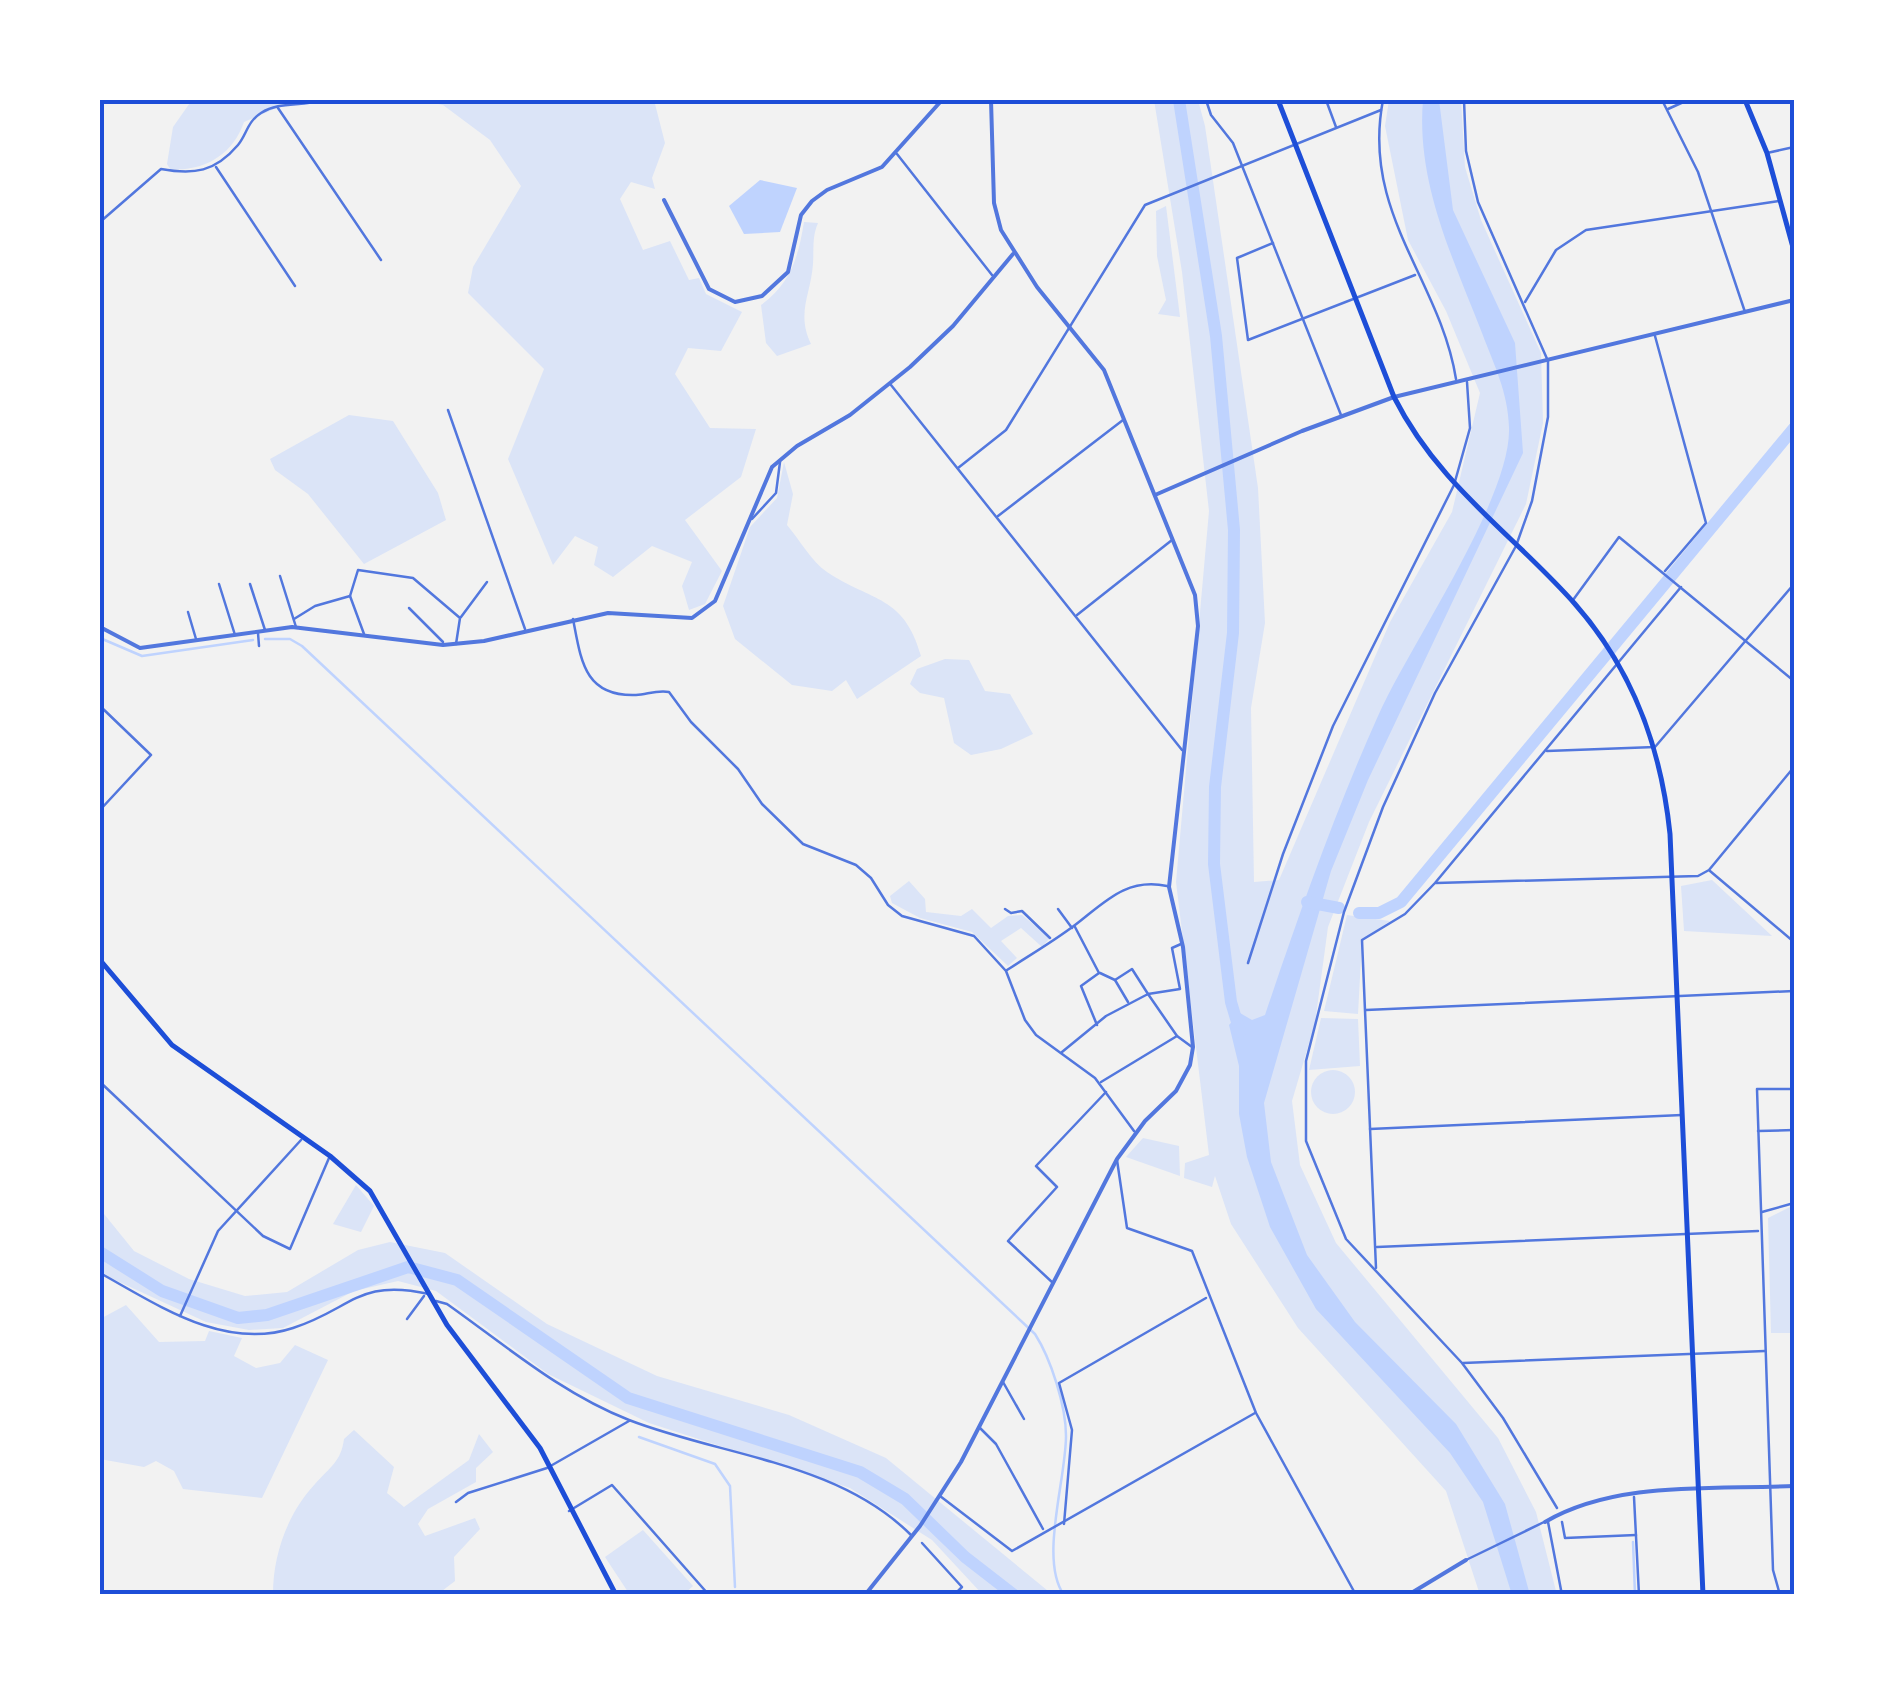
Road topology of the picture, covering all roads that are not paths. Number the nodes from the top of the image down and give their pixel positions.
1 (322, 100) edge
2 (942, 100) edge
3 (991, 100) edge
4 (1206, 100) edge
5 (1278, 100) edge
6 (1326, 100) edge
7 (1382, 100) edge
8 (1464, 100) edge
9 (1662, 100) edge
10 (1688, 100) edge
11 (1746, 100) edge
12 (277, 106) junction
13 (1380, 110) junction
14 (1666, 110) junction
15 (1337, 128) junction
16 (1295, 145) junction
17 (1794, 146) edge
18 (1767, 153) junction
19 (897, 154) junction
20 (214, 165) junction
21 (1242, 166) junction
22 (664, 200) dead end
23 (1780, 200) junction
24 (1709, 213) junction
25 (100, 222) edge
26 (1274, 243) junction
27 (1794, 251) edge
28 (1013, 254) junction
29 (381, 260) dead end
30 (1416, 275) junction
31 (993, 276) junction
32 (295, 286) dead end
33 (1356, 298) junction
34 (1794, 300) edge
35 (1525, 302) junction
36 (1746, 313) junction
37 (1303, 321) junction
38 (1068, 326) junction
39 (1656, 336) junction
40 (1547, 361) junction
41 (100, 370) edge
42 (1469, 378) junction
43 (1456, 382) junction
44 (890, 384) junction
45 (100, 389) edge
46 (1394, 397) junction
47 (448, 410) dead end
48 (1342, 416) junction
49 (1125, 418) junction
50 (780, 460) junction
51 (958, 468) junction
52 (1455, 487) junction
53 (1154, 495) junction
54 (997, 517) junction
55 (746, 523) junction
56 (1173, 539) junction
57 (1516, 546) junction
58 (1664, 572) junction
59 (280, 576) dead end
60 (487, 582) dead end
61 (219, 584) dead end
62 (250, 584) dead end
63 (1794, 584) edge
64 (1681, 587) junction
65 (350, 596) junction
66 (1572, 601) junction
67 (409, 608) dead end
68 (188, 612) dead end
69 (1076, 616) junction
70 (294, 618) junction
71 (460, 618) junction
72 (574, 618) junction
73 (100, 627) edge
74 (296, 627) junction
75 (526, 630) junction
76 (261, 631) junction
77 (364, 634) junction
78 (235, 635) junction
79 (197, 640) junction
80 (1746, 641) junction
81 (443, 645) junction
82 (456, 645) junction
83 (259, 646) dead end
84 (1618, 662) junction
85 (1794, 681) edge
86 (100, 706) edge
87 (1655, 746) junction
88 (1546, 751) junction
89 (1184, 752) junction
90 (1794, 767) edge
91 (100, 810) edge
92 (1709, 870) junction
93 (1672, 878) junction
94 (1434, 883) junction
95 (1168, 887) junction
96 (1005, 909) dead end
97 (1058, 910) dead end
98 (1073, 927) junction
99 (1052, 940) junction
100 (1794, 942) edge
101 (1182, 943) junction
102 (100, 960) edge
103 (1248, 964) dead end
104 (1794, 966) edge
105 (1006, 971) junction
106 (1099, 973) junction
107 (1116, 980) junction
108 (1794, 992) edge
109 (1148, 994) junction
110 (1676, 997) junction
111 (1129, 1004) junction
112 (1794, 1004) edge
113 (1364, 1010) junction
114 (1098, 1025) junction
115 (1177, 1036) junction
116 (1193, 1048) junction
117 (1061, 1053) junction
118 (100, 1082) edge
119 (1100, 1083) junction
120 (1794, 1089) edge
121 (1107, 1091) junction
122 (1682, 1115) junction
123 (1369, 1129) junction
124 (1794, 1130) edge
125 (1136, 1132) junction
126 (1756, 1132) junction
127 (303, 1138) junction
128 (330, 1156) junction
129 (1117, 1159) junction
130 (1794, 1203) edge
131 (236, 1209) junction
132 (1761, 1212) junction
133 (1761, 1231) junction
134 (1686, 1235) junction
135 (1375, 1247) junction
136 (1376, 1270) junction
137 (100, 1273) edge
138 (1053, 1284) junction
139 (429, 1295) junction
140 (1207, 1297) junction
141 (179, 1318) junction
142 (407, 1319) dead end
143 (1766, 1351) junction
144 (1691, 1354) junction
145 (1462, 1363) junction
146 (1003, 1380) junction
147 (1256, 1412) junction
148 (1024, 1419) dead end
149 (630, 1421) junction
150 (979, 1428) junction
151 (550, 1466) junction
152 (1794, 1486) edge
153 (1772, 1487) junction
154 (1697, 1490) junction
155 (1634, 1494) junction
156 (940, 1496) junction
157 (456, 1502) dead end
158 (1557, 1508) dead end
159 (569, 1511) junction
160 (1546, 1521) junction
161 (1562, 1522) dead end
162 (1062, 1526) junction
163 (1044, 1530) junction
164 (1636, 1535) junction
165 (912, 1536) junction
166 (922, 1543) dead end
167 (1466, 1560) joint
168 (616, 1595) edge
169 (710, 1595) edge
170 (865, 1595) edge
171 (954, 1595) edge
172 (1356, 1595) edge
173 (1408, 1595) edge
174 (1562, 1595) edge
175 (1639, 1595) edge
176 (1703, 1595) edge
177 (1780, 1595) edge

1 - 12 street
2 - 19 street
3 - 28 street
4 - 21 street
5 - 16 main road
6 - 15 street
7 - 13 street
8 - 35 street
9 - 14 street
10 - 14 street
11 - 18 main road
12 - 20 street
12 - 29 street
13 - 15 street
13 - 30 street
14 - 24 street
15 - 16 street
16 - 21 street
16 - 33 main road
17 - 18 street
18 - 23 main road
19 - 22 street
19 - 31 street
20 - 25 street
20 - 32 street
21 - 26 street
21 - 38 street
23 - 24 street
23 - 27 main road
24 - 35 street
24 - 36 street
26 - 37 street
26 - 37 street
28 - 31 street
28 - 38 street
30 - 33 street
30 - 43 street
31 - 44 street
33 - 37 street
33 - 46 main road
34 - 36 street
35 - 40 street
36 - 39 street
37 - 48 street
38 - 49 street
38 - 51 street
39 - 40 street
39 - 58 street
40 - 42 street
40 - 57 street
41 - 45 street
42 - 43 street
42 - 52 street
43 - 46 street
44 - 50 street
44 - 51 street
46 - 48 street
46 - 52 main road
47 - 75 street
48 - 53 street
49 - 53 street
49 - 54 street
50 - 55 street
50 - 55 street
51 - 54 street
52 - 57 main road
52 - 103 street
53 - 56 street
54 - 69 street
55 - 72 street
56 - 69 street
56 - 89 street
57 - 66 main road
57 - 136 street
58 - 64 street
58 - 66 street
59 - 70 street
60 - 71 street
61 - 78 street
62 - 76 street
63 - 80 street
64 - 80 street
64 - 84 street
65 - 70 street
65 - 71 street
65 - 77 street
66 - 84 main road
67 - 81 street
68 - 79 street
69 - 89 street
70 - 74 street
71 - 82 street
72 - 75 street
72 - 105 street
73 - 79 street
74 - 76 street
74 - 77 street
75 - 82 street
76 - 78 street
76 - 83 street
77 - 81 street
78 - 79 street
80 - 85 street
80 - 87 street
81 - 82 street
84 - 87 main road
84 - 88 street
86 - 91 street
87 - 88 street
87 - 93 main road
88 - 94 street
89 - 95 street
90 - 92 street
92 - 93 street
92 - 100 street
93 - 94 street
93 - 110 main road
94 - 113 street
95 - 98 street
95 - 101 street
96 - 99 street
97 - 98 street
98 - 99 street
98 - 106 street
99 - 105 street
101 - 109 street
101 - 116 street
102 - 127 main road
104 - 108 street
105 - 117 street
106 - 107 street
106 - 114 street
107 - 109 street
107 - 111 street
108 - 110 street
108 - 112 street
109 - 111 street
109 - 115 street
110 - 113 street
110 - 122 main road
111 - 114 street
113 - 123 street
114 - 117 street
115 - 116 street
115 - 119 street
116 - 125 street
117 - 119 street
118 - 131 street
119 - 121 street
120 - 126 street
121 - 125 street
121 - 138 street
122 - 123 street
122 - 134 main road
123 - 135 street
124 - 126 street
125 - 129 street
126 - 132 street
127 - 128 main road
127 - 131 street
128 - 131 street
128 - 139 main road
129 - 138 street
129 - 140 street
130 - 132 street
131 - 141 street
132 - 133 street
133 - 134 street
133 - 143 street
134 - 135 street
134 - 144 main road
135 - 136 street
136 - 145 street
137 - 141 street
138 - 146 street
139 - 141 street
139 - 142 street
139 - 149 street
139 - 151 main road
140 - 147 street
140 - 162 street
143 - 144 street
143 - 153 street
144 - 145 street
144 - 154 main road
145 - 158 street
146 - 148 street
146 - 150 street
147 - 162 street
147 - 172 street
149 - 151 street
149 - 165 street
150 - 156 street
150 - 163 street
151 - 157 street
151 - 159 main road
152 - 153 street
153 - 154 street
153 - 177 street
154 - 155 street
154 - 176 main road
155 - 160 street
155 - 164 street
156 - 163 street
156 - 165 street
159 - 168 main road
159 - 169 street
160 - 167 street
160 - 174 street
161 - 164 street
162 - 163 street
164 - 175 street
165 - 170 street
166 - 171 street
167 - 173 street

